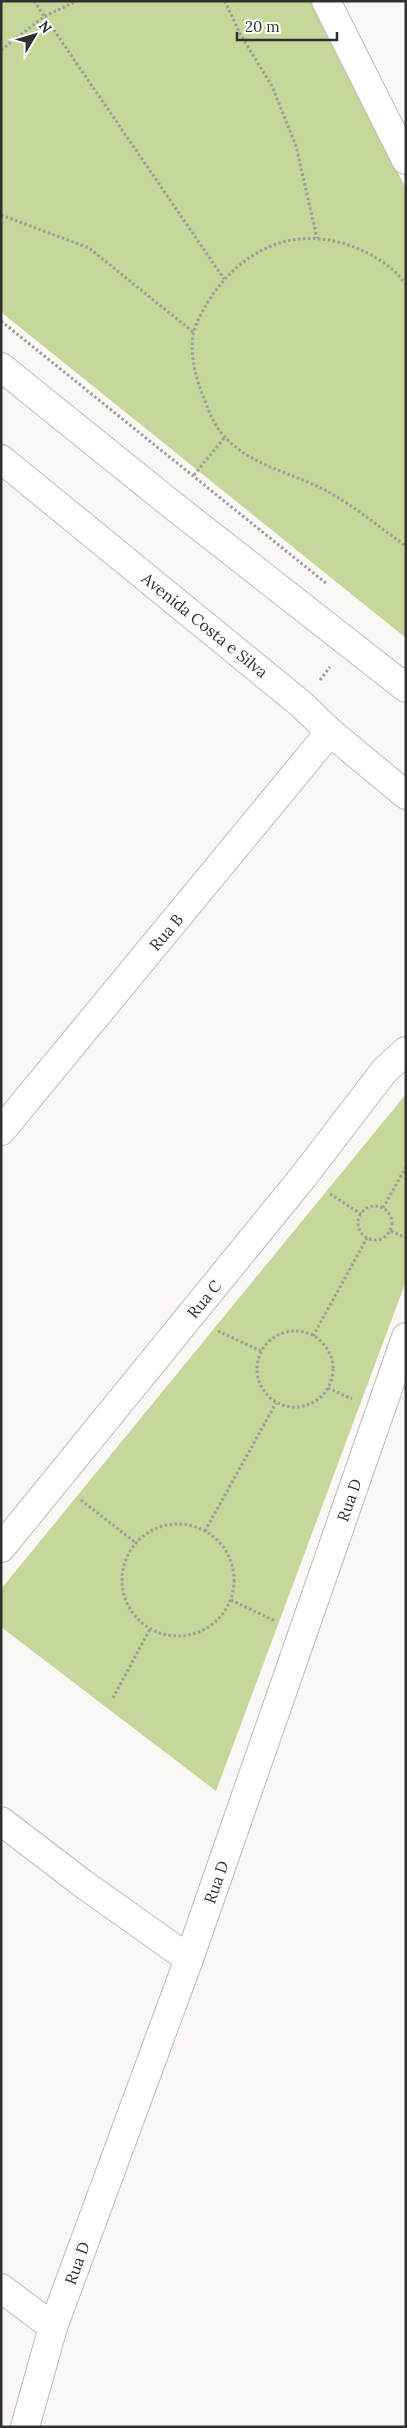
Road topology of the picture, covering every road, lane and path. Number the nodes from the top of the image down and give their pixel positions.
1 (34, 1) edge
2 (77, 1) edge
3 (225, 1) edge
4 (326, 1) edge
5 (45, 16) junction
6 (1, 50) edge
7 (400, 130) edge
8 (406, 160) edge
9 (1, 215) edge
10 (317, 238) junction
11 (224, 279) junction
12 (404, 280) edge
13 (406, 285) edge
14 (1, 321) edge
15 (193, 332) junction
16 (1, 367) edge
17 (225, 437) junction
18 (1, 459) edge
19 (193, 476) junction
20 (171, 504) junction
21 (406, 546) edge
22 (330, 586) dead end
23 (350, 643) junction
24 (406, 688) edge
25 (301, 704) junction
26 (330, 732) junction
27 (406, 795) edge
28 (406, 1050) edge
29 (1, 1131) edge
30 (406, 1167) edge
31 (304, 1177) junction
32 (383, 1208) junction
33 (360, 1214) junction
34 (391, 1231) junction
35 (367, 1238) junction
36 (406, 1238) edge
37 (188, 1318) junction
38 (313, 1336) junction
39 (406, 1337) edge
40 (261, 1351) junction
41 (276, 1403) junction
42 (57, 1482) junction
43 (205, 1531) junction
44 (136, 1543) junction
45 (1, 1548) edge
46 (231, 1600) junction
47 (150, 1630) junction
48 (303, 1634) junction
49 (113, 1698) dead end
50 (1, 1821) edge
51 (189, 1958) junction
52 (1, 2288) edge
53 (53, 2327) junction
54 (25, 2427) edge

1 - 5 path
2 - 5 path
3 - 10 path
4 - 7 street
5 - 6 path
5 - 11 path
7 - 8 street
9 - 15 path
10 - 11 path
10 - 12 path
11 - 15 path
12 - 13 path
14 - 19 path
15 - 17 path
16 - 20 street
17 - 19 path
17 - 21 path
18 - 25 street, Avenida Costa e Silva
19 - 20 path
19 - 22 path
20 - 23 street
23 - 24 street
23 - 25 path
25 - 26 street, Avenida Costa e Silva
26 - 27 street, Avenida Costa e Silva
26 - 29 street, Rua B
28 - 31 street, Rua C
30 - 32 path
31 - 33 path
31 - 37 street, Rua C
32 - 33 path
32 - 34 path
33 - 35 path
34 - 35 path
34 - 36 path
35 - 38 path
37 - 40 path
37 - 42 street, Rua C
38 - 40 path
38 - 41 path
39 - 48 street, Rua D
40 - 41 path
41 - 43 path
42 - 44 path
42 - 45 street, Rua C
43 - 44 path
43 - 46 path
44 - 47 path
46 - 47 path
46 - 48 path
47 - 49 path
48 - 51 street, Rua D
50 - 51 street
51 - 53 street, Rua D
52 - 53 street
53 - 54 street, Rua D

